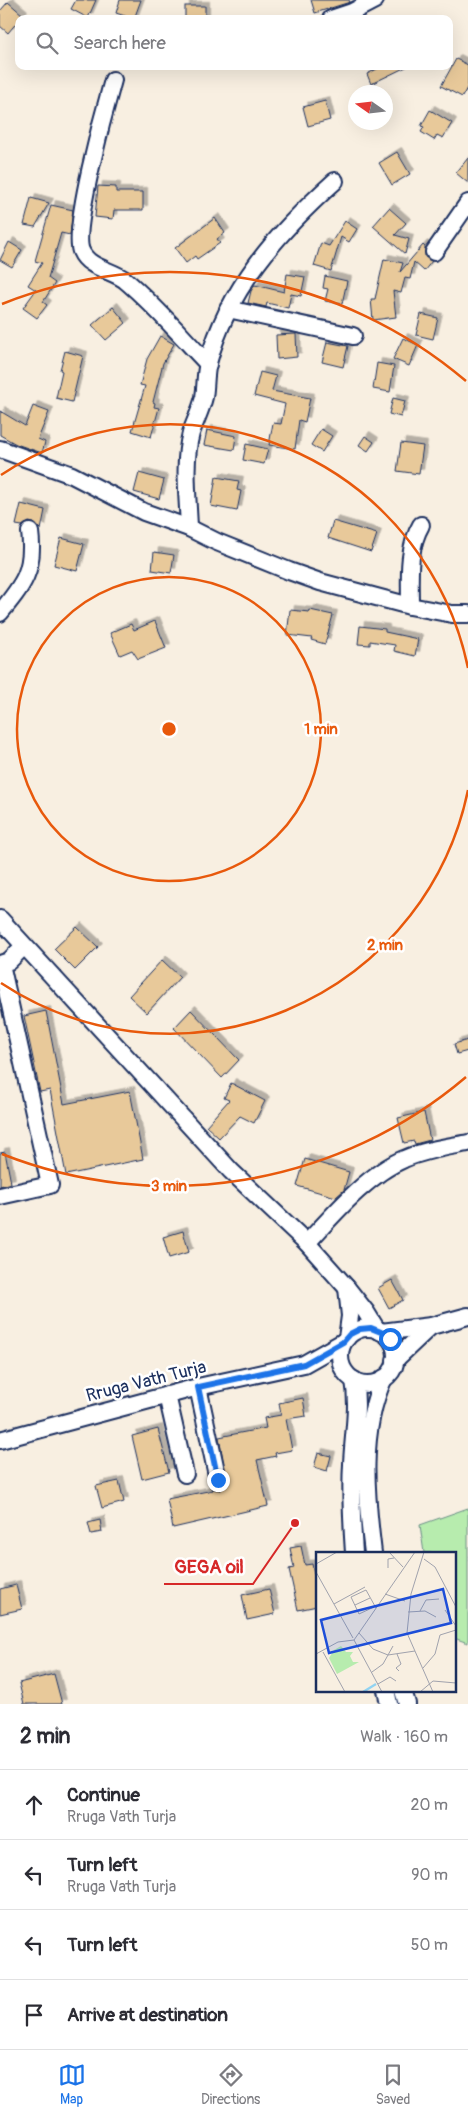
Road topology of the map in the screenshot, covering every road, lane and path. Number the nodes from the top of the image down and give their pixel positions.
1 (375, 0) edge
2 (343, 15) edge
3 (113, 80) dead end
4 (335, 182) dead end
5 (468, 203) edge
6 (434, 252) dead end
7 (228, 309) junction
8 (353, 336) dead end
9 (208, 364) junction
10 (0, 449) edge
11 (421, 526) dead end
12 (189, 528) junction
13 (30, 532) dead end
14 (410, 606) junction
15 (0, 613) edge
16 (468, 614) edge
17 (0, 919) edge
18 (24, 946) junction
19 (1, 964) edge
20 (468, 1143) edge
21 (0, 1196) edge
22 (307, 1243) junction
23 (347, 1288) junction
24 (468, 1316) edge
25 (431, 1326) junction
26 (379, 1331) junction
27 (345, 1340) junction
28 (395, 1360) junction
29 (304, 1364) junction
30 (350, 1377) junction
31 (384, 1378) junction
32 (198, 1387) junction
33 (168, 1395) junction
34 (0, 1440) edge
35 (185, 1474) dead end
36 (218, 1480) dead end
37 (354, 1552) edge
38 (373, 1552) edge

1 - 2 street
3 - 9 street
4 - 7 street
5 - 6 street
7 - 8 street
7 - 9 street
9 - 12 street
10 - 12 street
11 - 14 street
12 - 14 street
13 - 15 street
14 - 16 street
17 - 18 street
18 - 19 street
18 - 22 street
19 - 21 street
20 - 22 street
22 - 23 street
23 - 26 street
23 - 27 street
24 - 25 street, Rruga Vath Turja
25 - 26 street, Rruga Vath Turja
25 - 28 street, Rruga Vath Turja
26 - 27 street, Rruga Vath Turja
26 - 28 street
27 - 29 street, Rruga Vath Turja
27 - 30 street
28 - 31 street, Rruga Vath Turja
29 - 30 street, Rruga Vath Turja
29 - 32 street, Rruga Vath Turja
30 - 31 street, Rruga Vath Turja
30 - 37 street
31 - 38 street
32 - 33 street, Rruga Vath Turja
32 - 36 street
33 - 34 street, Rruga Vath Turja
33 - 35 street

